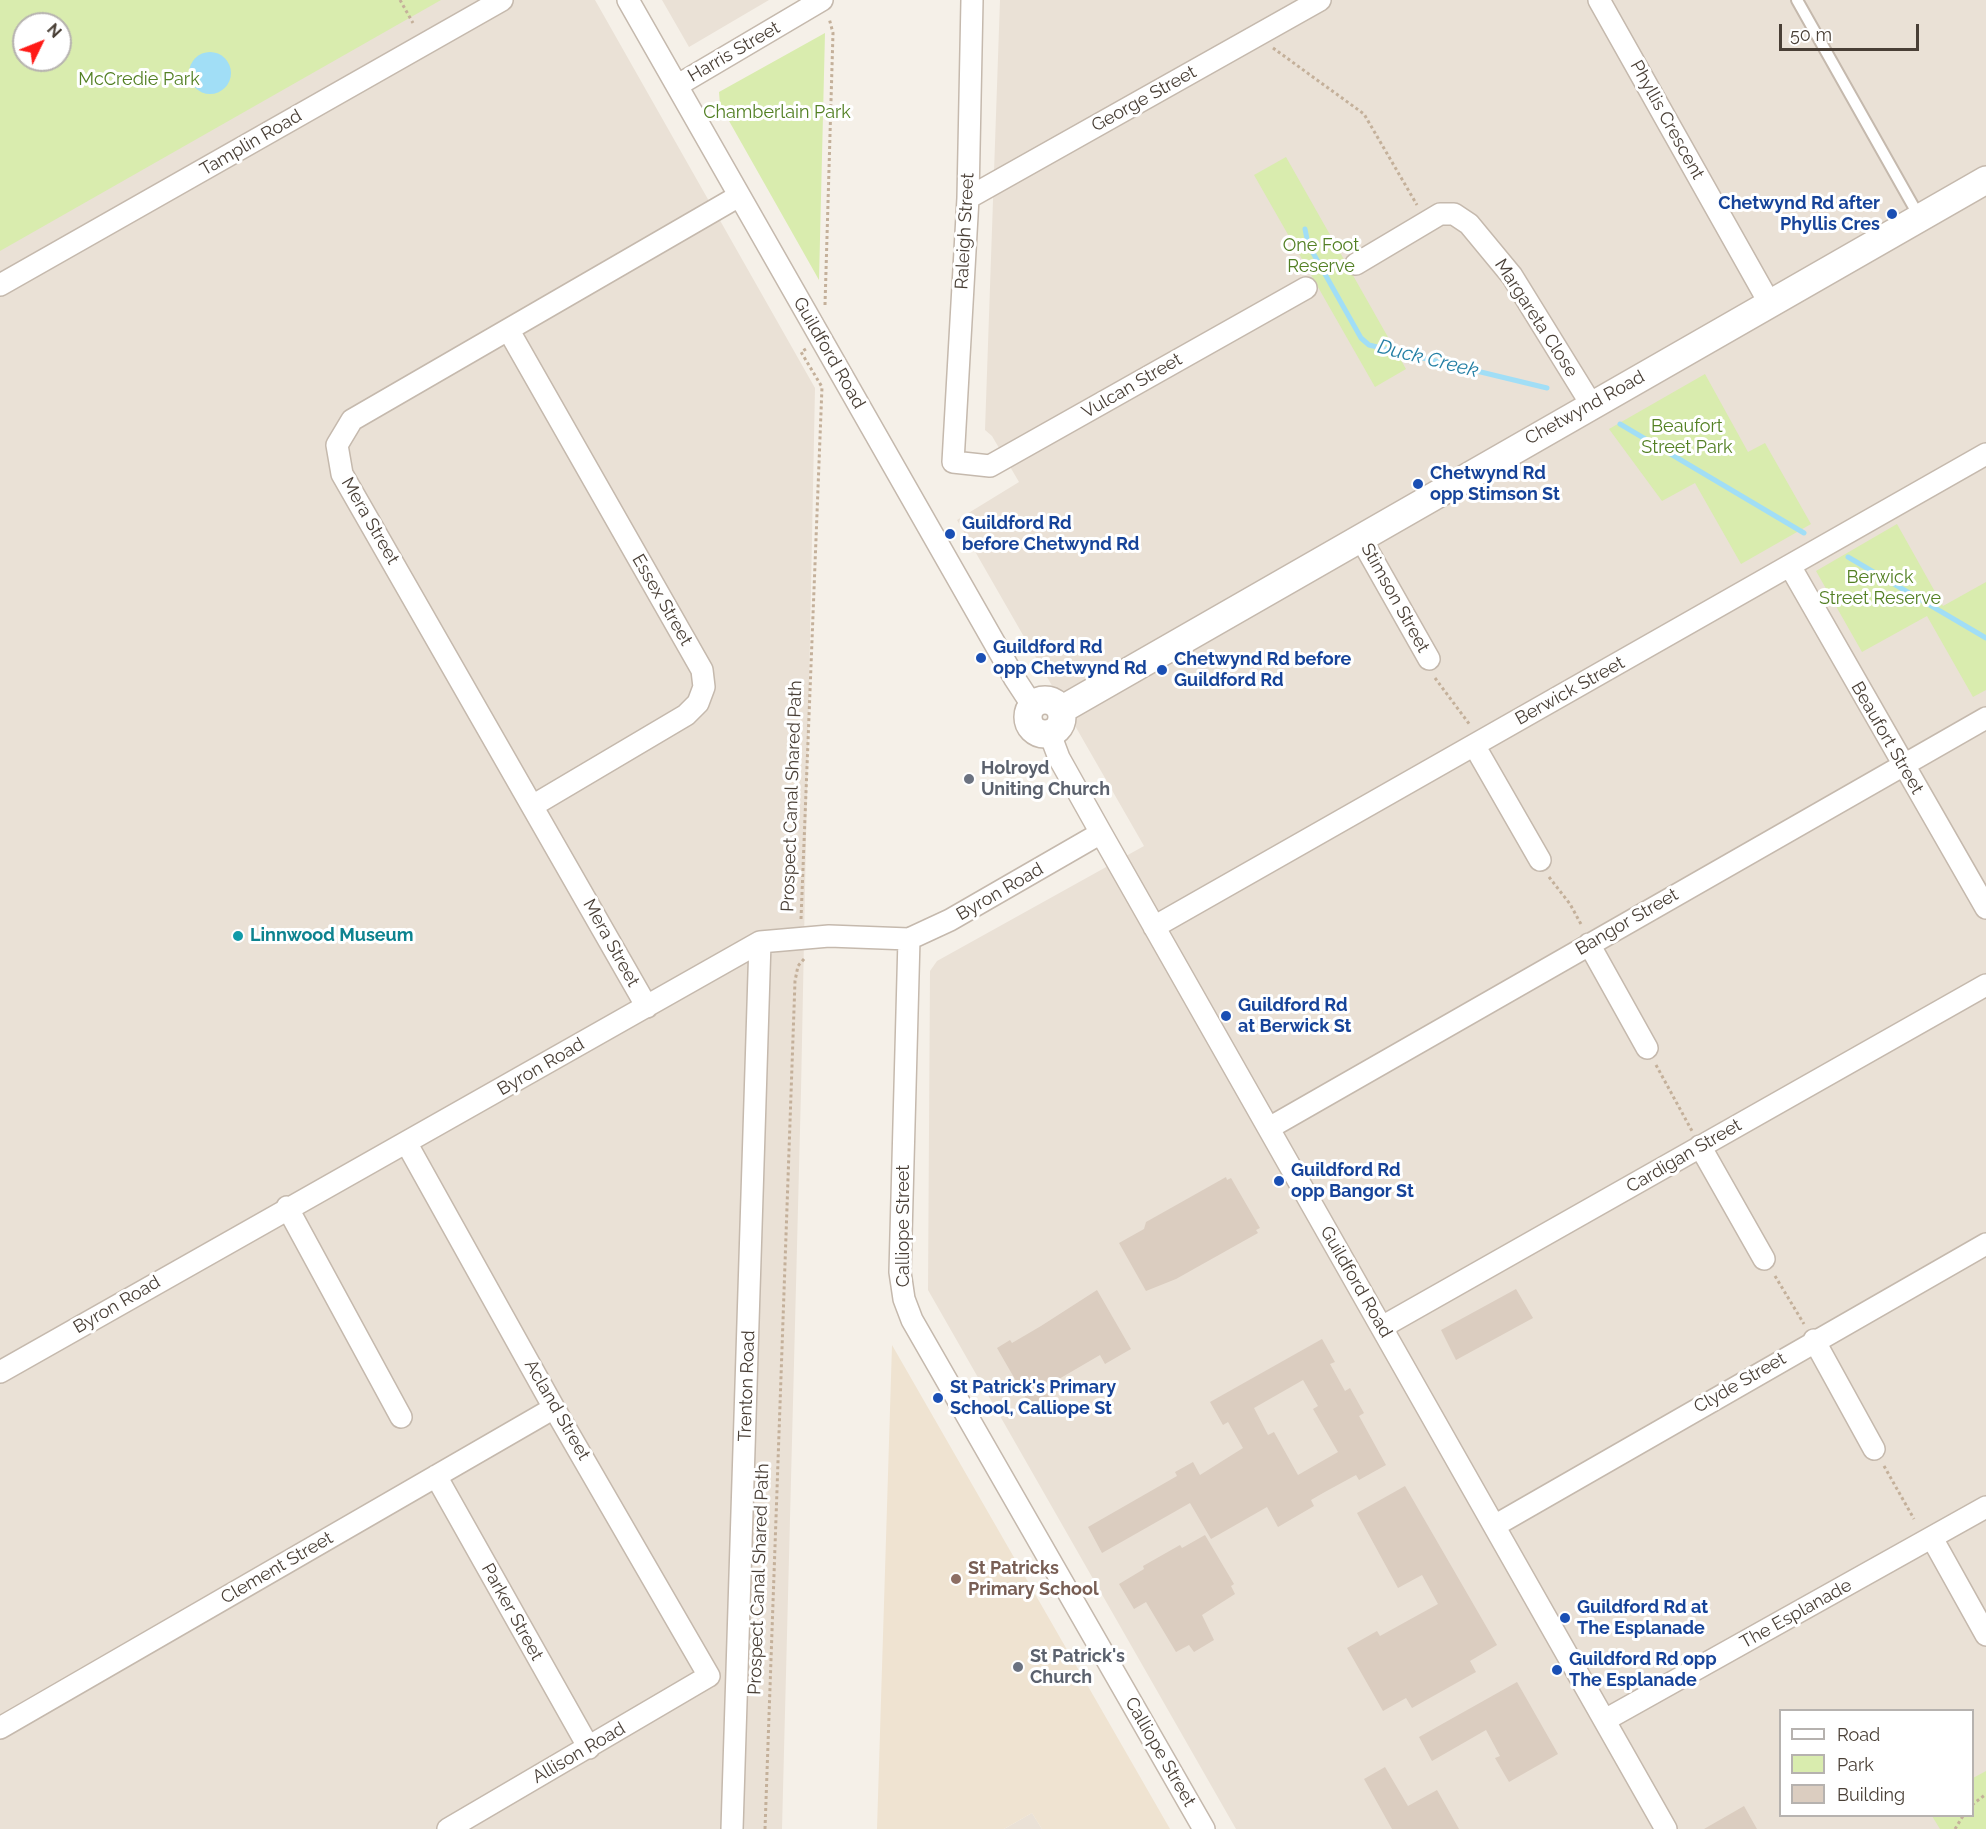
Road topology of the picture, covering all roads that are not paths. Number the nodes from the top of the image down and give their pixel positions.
1 (502, 0) edge
2 (628, 0) edge
3 (972, 0) edge
4 (1320, 0) edge
5 (1599, 0) edge
6 (1797, 0) edge
7 (800, 7) edge
8 (825, 7) edge
9 (678, 85) junction
10 (1986, 180) edge
11 (739, 196) junction
12 (968, 198) junction
13 (1920, 218) junction
14 (1356, 264) dead end
15 (0, 285) edge
16 (1306, 288) dead end
17 (1770, 304) junction
18 (509, 331) junction
19 (1591, 404) junction
20 (1986, 454) edge
21 (953, 462) joint
22 (1360, 537) junction
23 (1790, 567) junction
24 (1429, 659) road end
25 (1032, 705) joint
26 (1986, 718) edge
27 (1056, 722) junction
28 (1472, 736) junction
29 (1903, 765) junction
30 (534, 805) junction
31 (1101, 833) junction
32 (1540, 860) road end
33 (1986, 908) edge
34 (1154, 927) junction
35 (909, 939) junction
36 (760, 942) junction
37 (1589, 944) junction
38 (1986, 985) edge
39 (647, 1007) junction
40 (1647, 1048) road end
41 (1269, 1128) junction
42 (407, 1144) junction
43 (1700, 1146) junction
44 (287, 1207) junction
45 (1986, 1244) edge
46 (1764, 1259) road end
47 (1382, 1327) junction
48 (1814, 1341) junction
49 (0, 1372) edge
50 (554, 1408) junction
51 (401, 1417) dead end
52 (1874, 1449) road end
53 (436, 1476) junction
54 (1986, 1507) edge
55 (1496, 1526) junction
56 (1932, 1538) junction
57 (1986, 1635) edge
58 (709, 1676) junction
59 (737, 1681) junction
60 (1605, 1720) junction
61 (0, 1728) edge
62 (589, 1748) junction
63 (448, 1829) edge
64 (732, 1829) edge
65 (1204, 1829) edge
66 (1666, 1829) edge

1 - 15 street, Tamplin Road
2 - 9 street, Guildford Road
3 - 12 street, Raleigh Street
4 - 12 street, George Street
5 - 17 street, Phyllis Crescent
6 - 13 lane
7 - 8 street, Harris Street
7 - 9 street, Harris Street
9 - 11 street, Guildford Road
10 - 13 street, Chetwynd Road
11 - 18 street, Mera Street
11 - 25 street, Guildford Road
12 - 21 street, Raleigh Street
13 - 17 street, Chetwynd Road
14 - 19 street, Margareta Close
16 - 21 street, Vulcan Street
17 - 19 street, Chetwynd Road
18 - 30 street, Essex Street
18 - 30 street, Mera Street
19 - 22 street, Chetwynd Road
20 - 23 street, Berwick Street
22 - 24 street, Stimson Street
22 - 27 street, Chetwynd Road
23 - 28 street, Berwick Street
23 - 29 street, Beaufort Street
25 - 27 street
26 - 29 street, Bangor Street
27 - 31 street, Guildford Road
28 - 32 street
28 - 34 street, Berwick Street
29 - 33 street, Beaufort Street
29 - 37 street, Bangor Street
30 - 39 street, Mera Street
31 - 34 street, Guildford Road
31 - 35 street, Byron Road
34 - 41 street, Guildford Road
35 - 36 street, Byron Road
35 - 65 street, Calliope Street
36 - 39 street, Byron Road
36 - 59 street, Trenton Road
37 - 40 street
37 - 41 street, Bangor Street
38 - 43 street, Cardigan Street
39 - 42 street, Byron Road
41 - 47 street, Guildford Road
42 - 44 street, Byron Road
42 - 50 street, Acland Street
43 - 46 street
43 - 47 street, Cardigan Street
44 - 49 street, Byron Road
44 - 51 street
45 - 48 street, Clyde Street
47 - 55 street, Guildford Road
48 - 52 street
48 - 55 street, Clyde Street
50 - 53 street, Clement Street
50 - 58 street, Acland Street
53 - 61 street, Clement Street
53 - 62 street, Parker Street
54 - 56 street, The Esplanade
55 - 60 street, Guildford Road
56 - 57 street
56 - 60 street, The Esplanade
58 - 59 street
58 - 62 street, Allison Road
59 - 64 street, Trenton Road
60 - 66 street, Guildford Road
62 - 63 street, Allison Road

